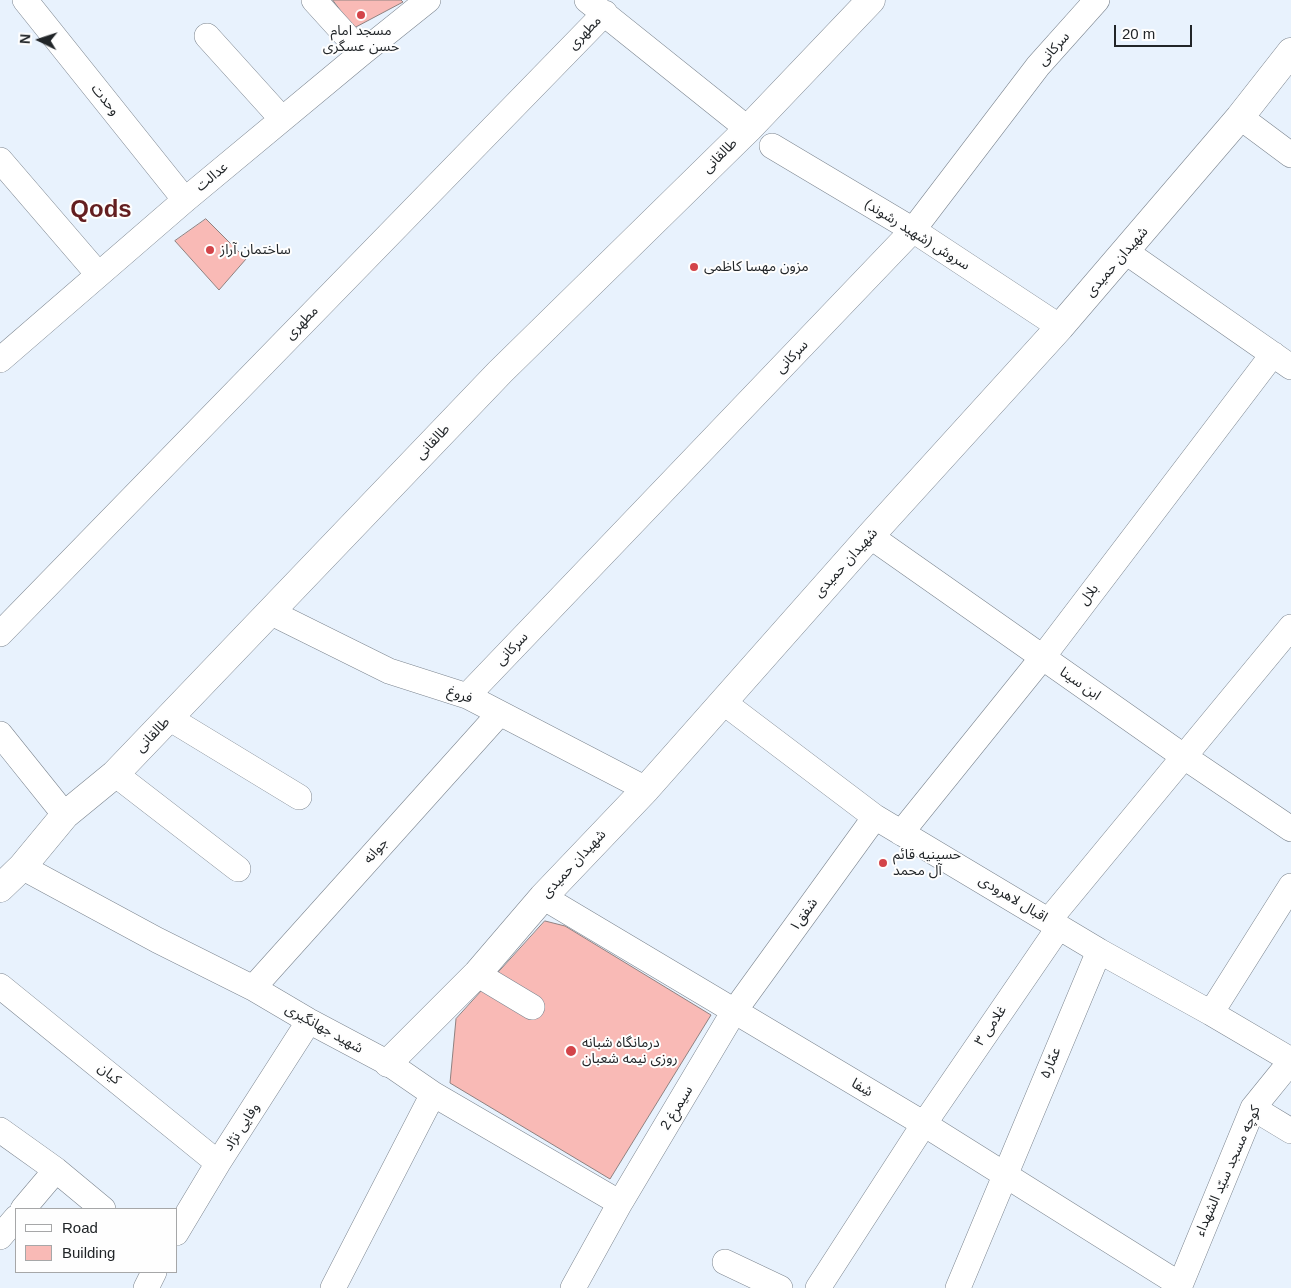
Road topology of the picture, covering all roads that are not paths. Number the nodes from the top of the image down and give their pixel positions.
1 (25, 0) edge
2 (314, 0) edge
3 (428, 0) edge
4 (871, 0) edge
5 (1097, 0) edge
6 (596, 6) edge
7 (206, 36) dead end
8 (362, 52) junction
9 (1291, 52) edge
10 (1240, 117) junction
11 (282, 119) junction
12 (748, 129) junction
13 (772, 146) dead end
14 (1291, 155) edge
15 (0, 160) edge
16 (185, 200) junction
17 (913, 230) junction
18 (1126, 252) junction
19 (98, 274) junction
20 (1060, 327) junction
21 (2, 355) edge
22 (1282, 361) edge
23 (870, 536) junction
24 (270, 612) junction
25 (1291, 627) edge
26 (0, 634) edge
27 (1042, 658) junction
28 (467, 696) junction
29 (723, 702) junction
30 (499, 714) junction
31 (169, 718) junction
32 (0, 734) edge
33 (1183, 756) junction
34 (115, 774) junction
35 (646, 789) junction
36 (299, 797) dead end
37 (65, 815) junction
38 (875, 817) junction
39 (1291, 829) edge
40 (901, 833) junction
41 (22, 867) junction
42 (238, 869) dead end
43 (1291, 886) edge
44 (0, 888) edge
45 (543, 898) junction
46 (1054, 924) junction
47 (1099, 951) junction
48 (477, 974) junction
49 (0, 986) edge
50 (254, 988) junction
51 (532, 1007) dead end
52 (734, 1012) junction
53 (1211, 1013) junction
54 (309, 1021) junction
55 (1291, 1060) edge
56 (388, 1063) junction
57 (433, 1094) junction
58 (1253, 1108) junction
59 (924, 1124) junction
60 (0, 1130) edge
61 (1291, 1131) edge
62 (218, 1163) junction
63 (56, 1170) junction
64 (1004, 1175) junction
65 (620, 1204) junction
66 (24, 1208) edge
67 (102, 1208) edge
68 (15, 1219) edge
69 (178, 1230) edge
70 (0, 1237) edge
71 (725, 1262) dead end
72 (154, 1273) edge
73 (1179, 1286) edge
74 (146, 1288) edge
75 (333, 1288) edge
76 (573, 1288) edge
77 (780, 1288) edge
78 (818, 1288) edge
79 (958, 1288) edge

1 - 16 street, وحدت
2 - 8 street
3 - 8 street, عدالت
4 - 12 street, طالقانی
5 - 17 street, سرکانی
6 - 12 street
6 - 26 street, مطهری
7 - 11 street
8 - 11 street, عدالت
9 - 10 street, شهیدان حمیدی
10 - 14 street
10 - 18 street, شهیدان حمیدی
11 - 16 street, عدالت
12 - 24 street, طالقانی
13 - 17 street, سروش (شهید رشوند)
15 - 19 street
16 - 19 street, عدالت
17 - 20 street, سروش (شهید رشوند)
17 - 28 street, سرکانی
18 - 20 street, شهیدان حمیدی
18 - 22 street
19 - 21 street, عدالت
20 - 23 street, شهیدان حمیدی
22 - 27 street, بلال
23 - 27 street, ابن سینا
23 - 29 street, شهیدان حمیدی
24 - 28 street, فروغ
24 - 31 street, طالقانی
25 - 33 street, غلامی ۳
27 - 33 street, ابن سینا
27 - 40 street, بلال
28 - 30 street, فروغ
29 - 35 street, شهیدان حمیدی
29 - 38 street, اقبال لاهرودی
30 - 35 street, فروغ
30 - 50 street, جوانه
31 - 34 street, طالقانی
31 - 36 street
32 - 37 street
33 - 39 street, ابن سینا
33 - 46 street, غلامی ۳
34 - 37 street, طالقانی
34 - 42 street
35 - 45 street, شهیدان حمیدی
37 - 41 street, طالقانی
38 - 40 street, اقبال لاهرودی
38 - 52 street, ۱شفق
40 - 46 street, اقبال لاهرودی
41 - 44 street, طالقانی
41 - 50 street, شهید جهانگیری
43 - 53 street
45 - 48 street, شهیدان حمیدی
45 - 52 street, شِفا
46 - 47 street, اقبال لاهرودی
46 - 59 street, غلامی ۳
47 - 53 street, اقبال لاهرودی
47 - 64 street, ۵عمّار
48 - 51 street
48 - 56 street, شهیدان حمیدی
49 - 62 street, کیان
50 - 54 street, شهید جهانگیری
52 - 59 street, شِفا
52 - 65 street, سیمرغ 2
53 - 55 street, اقبال لاهرودی
54 - 56 street, شهید جهانگیری
54 - 62 street, وفایی نژاد
55 - 58 street, کوچه مسجد سیّد الشهداء
56 - 57 street, شهید جهانگیری
57 - 65 street, شهید جهانگیری
57 - 75 street
58 - 61 street
58 - 73 street, کوچه مسجد سیّد الشهداء
59 - 64 street, شِفا
59 - 78 street, غلامی ۳
60 - 63 street
62 - 69 street, وفایی نژاد
63 - 66 street
63 - 67 street
64 - 73 street, شِفا
64 - 79 street, ۵عمّار
65 - 76 street, سیمرغ 2
68 - 70 street
71 - 77 street
72 - 74 street

